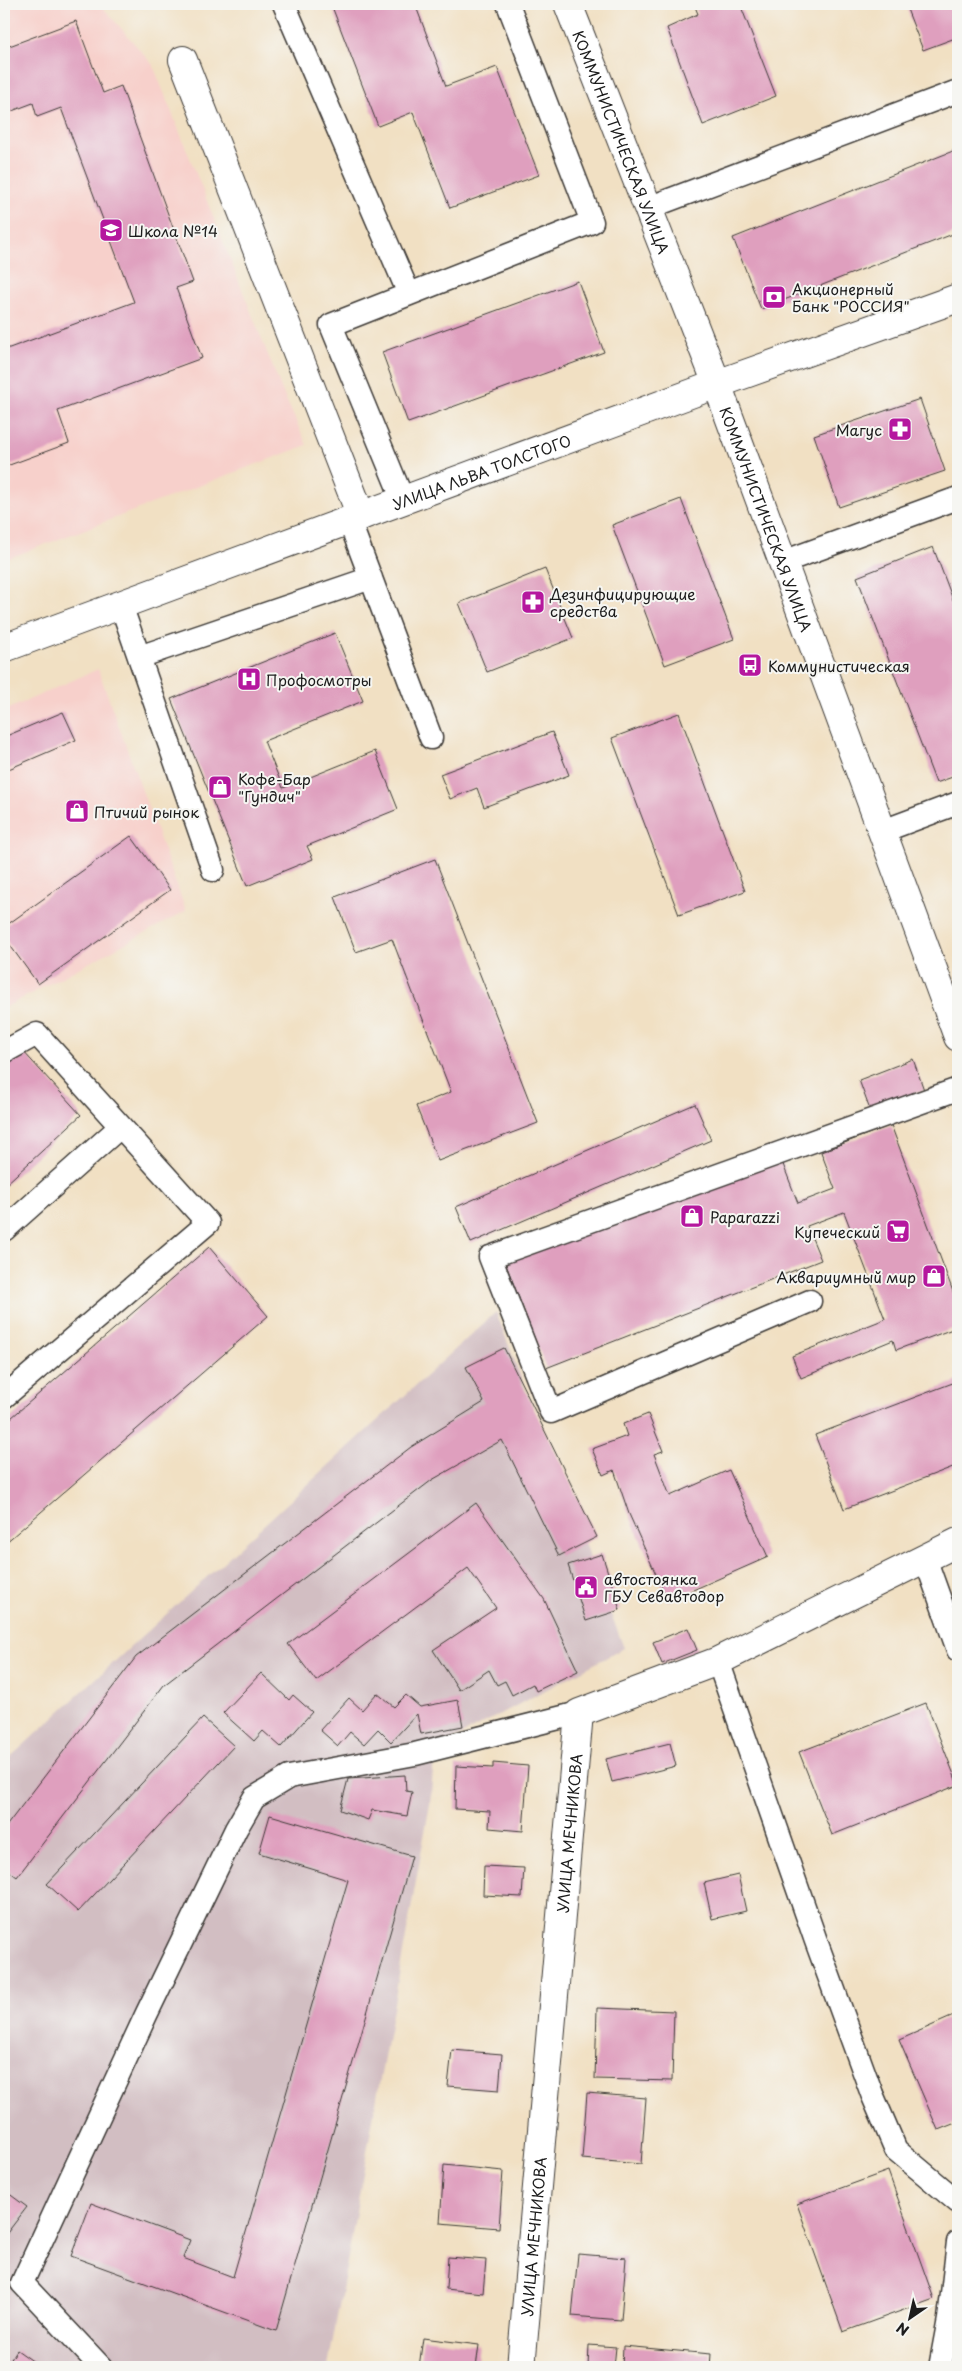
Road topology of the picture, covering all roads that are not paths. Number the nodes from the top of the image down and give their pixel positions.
1 (284, 4) edge
2 (508, 4) edge
3 (568, 4) edge
4 (183, 60) dead end
5 (958, 92) edge
6 (648, 208) junction
7 (409, 294) junction
8 (958, 298) edge
9 (717, 384) junction
10 (958, 498) edge
11 (403, 500) junction
12 (355, 518) junction
13 (783, 562) junction
14 (371, 578) junction
15 (121, 605) junction
16 (4, 648) edge
17 (139, 657) junction
18 (431, 738) dead end
19 (958, 803) edge
20 (882, 831) junction
21 (213, 870) dead end
22 (956, 1023) edge
23 (4, 1052) edge
24 (958, 1089) edge
25 (120, 1127) junction
26 (4, 1230) edge
27 (810, 1301) dead end
28 (4, 1397) edge
29 (958, 1542) edge
30 (925, 1558) junction
31 (958, 1650) edge
32 (718, 1661) junction
33 (579, 1713) junction
34 (958, 2202) edge
35 (958, 2242) edge
36 (101, 2367) edge
37 (521, 2367) edge
38 (943, 2367) edge

1 - 7 lane
2 - 7 lane
3 - 6 street, КОММУНИСТИЧЕСКАЯ УЛИЦА
4 - 12 street
5 - 6 lane
6 - 9 street, КОММУНИСТИЧЕСКАЯ УЛИЦА
7 - 11 lane
8 - 9 street, УЛИЦА ЛЬВА ТОЛСТОГО
9 - 11 street, УЛИЦА ЛЬВА ТОЛСТОГО
9 - 13 street, КОММУНИСТИЧЕСКАЯ УЛИЦА
10 - 13 lane
11 - 12 street, УЛИЦА ЛЬВА ТОЛСТОГО
12 - 14 lane
12 - 15 street, УЛИЦА ЛЬВА ТОЛСТОГО
13 - 20 street, КОММУНИСТИЧЕСКАЯ УЛИЦА
14 - 17 lane
14 - 18 lane
15 - 16 street, УЛИЦА ЛЬВА ТОЛСТОГО
15 - 17 lane
17 - 21 lane
19 - 20 lane
20 - 22 street, КОММУНИСТИЧЕСКАЯ УЛИЦА
23 - 25 lane
24 - 27 lane
25 - 26 lane
25 - 28 lane
29 - 30 street
30 - 31 lane
30 - 32 street
32 - 33 street
32 - 34 lane
33 - 36 lane
33 - 37 street, УЛИЦА МЕЧНИКОВА
35 - 38 lane

